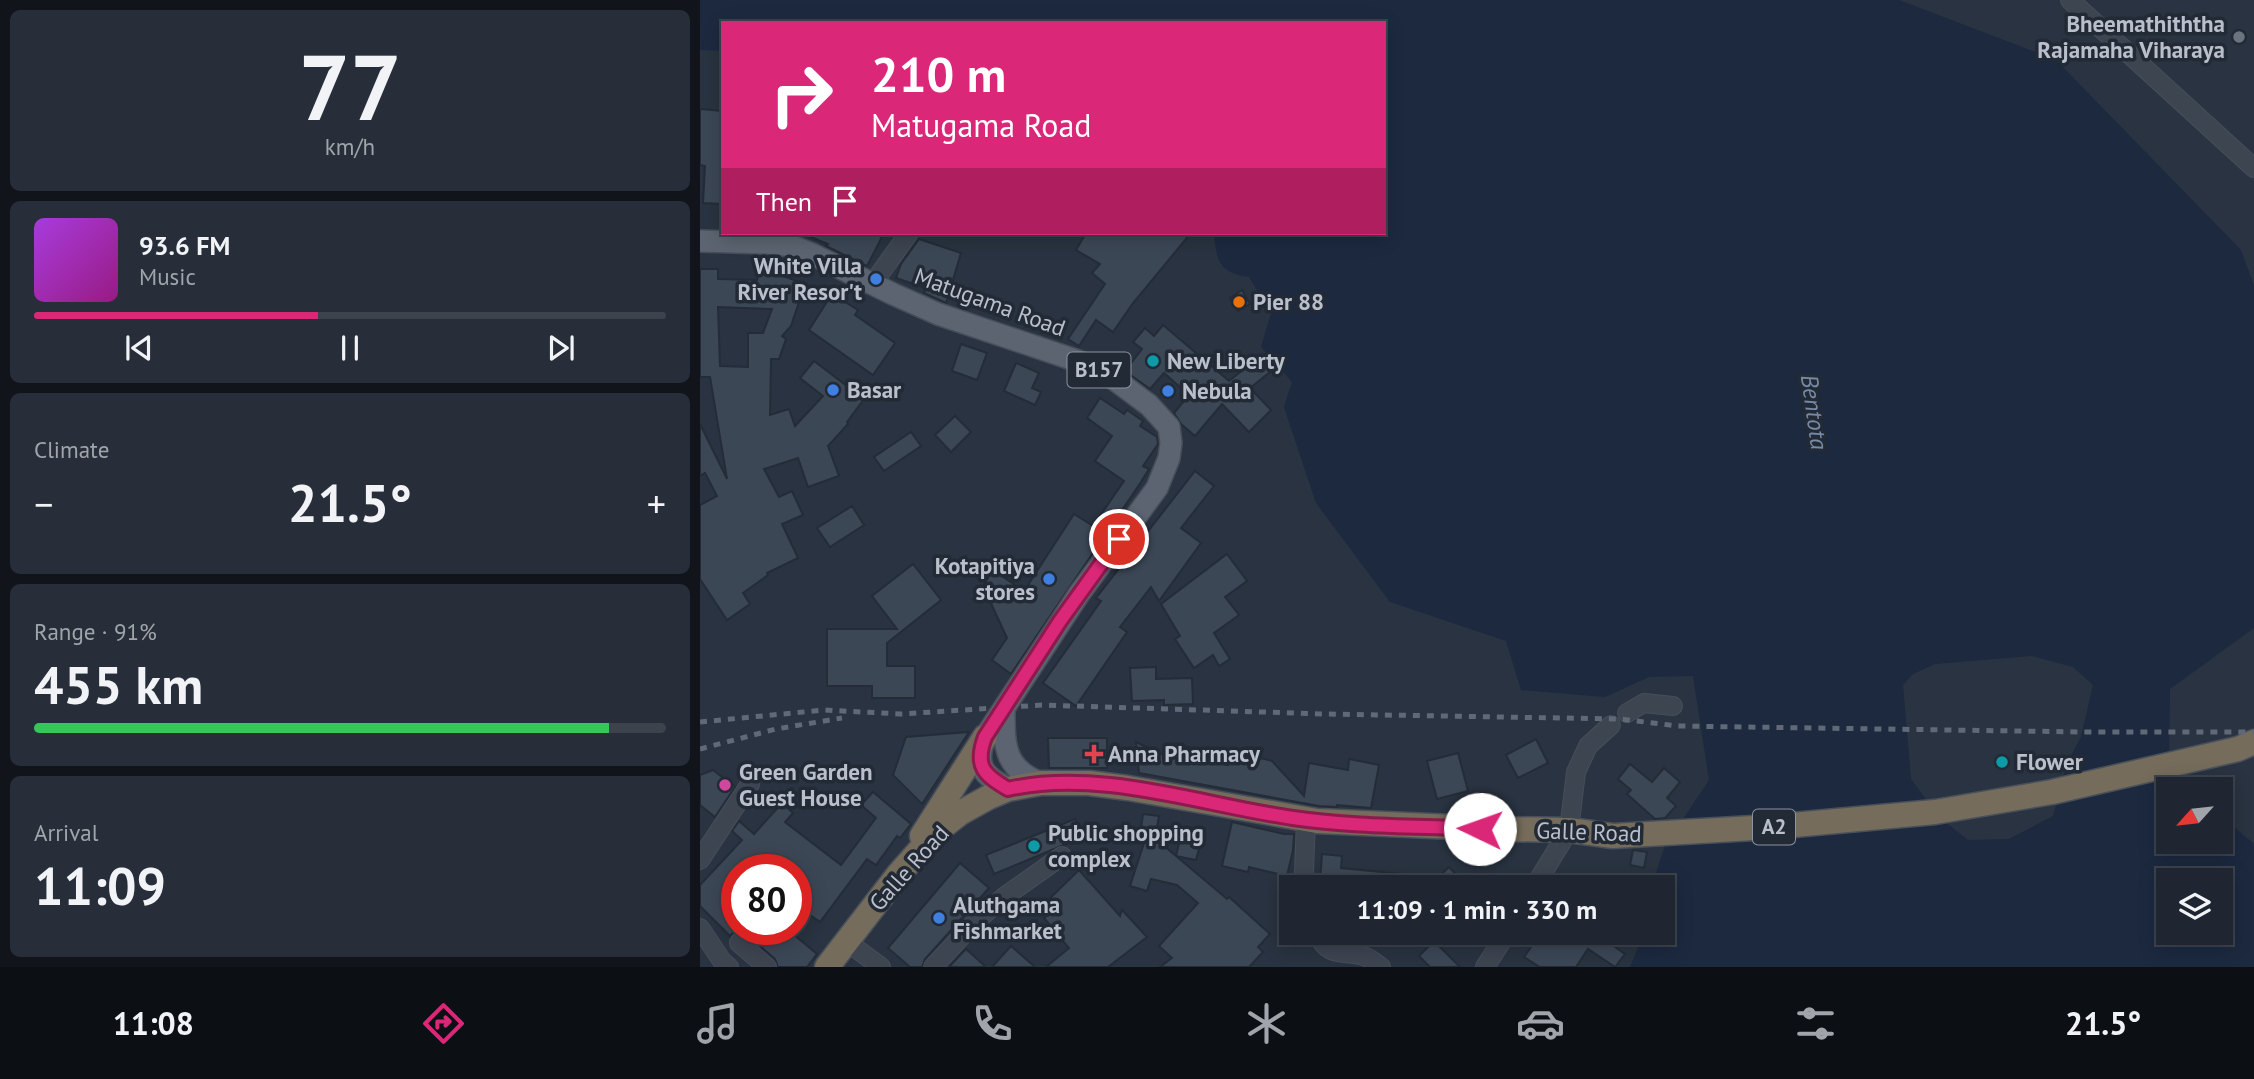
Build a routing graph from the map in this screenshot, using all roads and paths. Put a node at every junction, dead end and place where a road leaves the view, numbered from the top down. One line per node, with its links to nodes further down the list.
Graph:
1 (2070, 0): 2 (street)
2 (2254, 168)
3 (908, 235): 5 (street)
4 (700, 241): 5 (main road, Matugama Road / B157)
5 (873, 283): 7 (main road, Matugama Road / B157)
6 (1673, 706): 8 (street)
7 (1004, 710): 10 (main road, Matugama Road / B157); 12 (main road)
8 (1627, 713)
9 (1611, 725): 16 (street)
10 (985, 737): 14 (main road); 21 (highway)
11 (2249, 745): 16 (highway, Galle Road / A2)
12 (1041, 783): 14 (highway, Galle Road / A2); 15 (highway, Galle Road / A2)
13 (750, 784): 18 (street)
14 (1008, 789): 21 (highway, Galle Road / A2)
15 (1306, 820): 16 (highway, Galle Road / A2); 19 (street)
16 (1569, 830): 20 (street)
17 (1062, 856): 31 (street)
18 (700, 860)
19 (1305, 875)
20 (1541, 875)
21 (898, 876): 23 (highway, Galle Road / A2)
22 (700, 928): 27 (street)
23 (846, 941): 29 (highway, Galle Road / A2); 30 (street)
24 (741, 945): 28 (street)
25 (1326, 945): 32 (street)
26 (1499, 945): 33 (street)
27 (729, 967)
28 (766, 967)
29 (827, 967)
30 (881, 967)
31 (933, 967)
32 (1381, 967)
33 (1485, 967)

